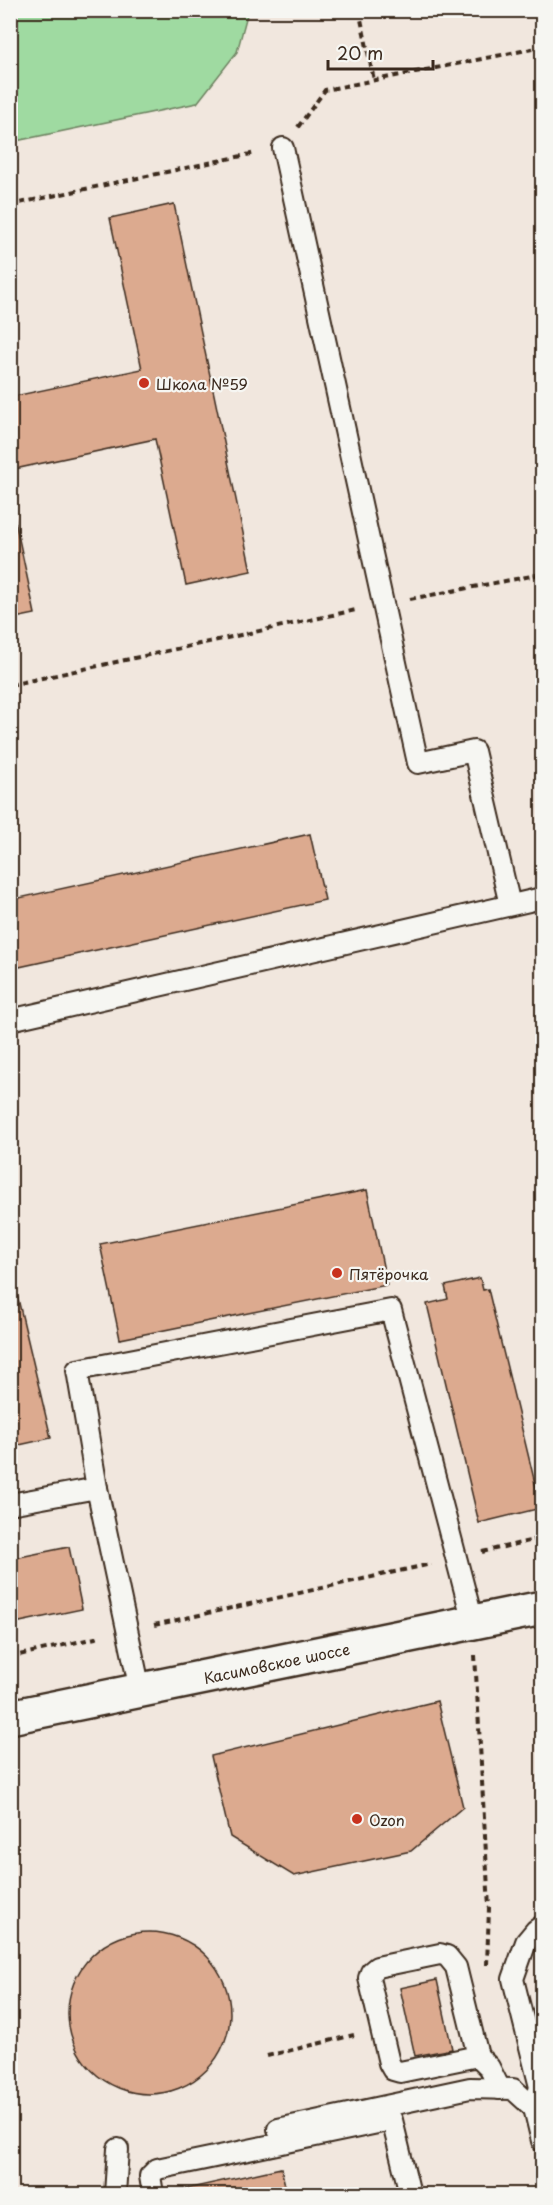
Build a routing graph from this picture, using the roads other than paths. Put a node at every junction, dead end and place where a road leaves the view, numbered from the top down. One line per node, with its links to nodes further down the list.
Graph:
1 (283, 148): 3 (lane)
2 (543, 898): 3 (lane)
3 (510, 905): 4 (lane)
4 (10, 1020)
5 (97, 1488): 6 (lane); 8 (lane); 9 (lane)
6 (10, 1504)
7 (543, 1608): 8 (street, Касимовское шоссе)
8 (473, 1622): 9 (street, Касимовское шоссе)
9 (140, 1690): 10 (street, Касимовское шоссе)
10 (10, 1717)
11 (543, 1926): 14 (lane)
12 (478, 2056): 12 (lane); 13 (lane)
13 (500, 2089): 14 (lane); 15 (lane)
14 (534, 2108): 16 (lane)
15 (278, 2128)
16 (542, 2138)
17 (118, 2149): 18 (lane)
18 (115, 2194)
19 (153, 2194): 20 (lane)
20 (410, 2194)

